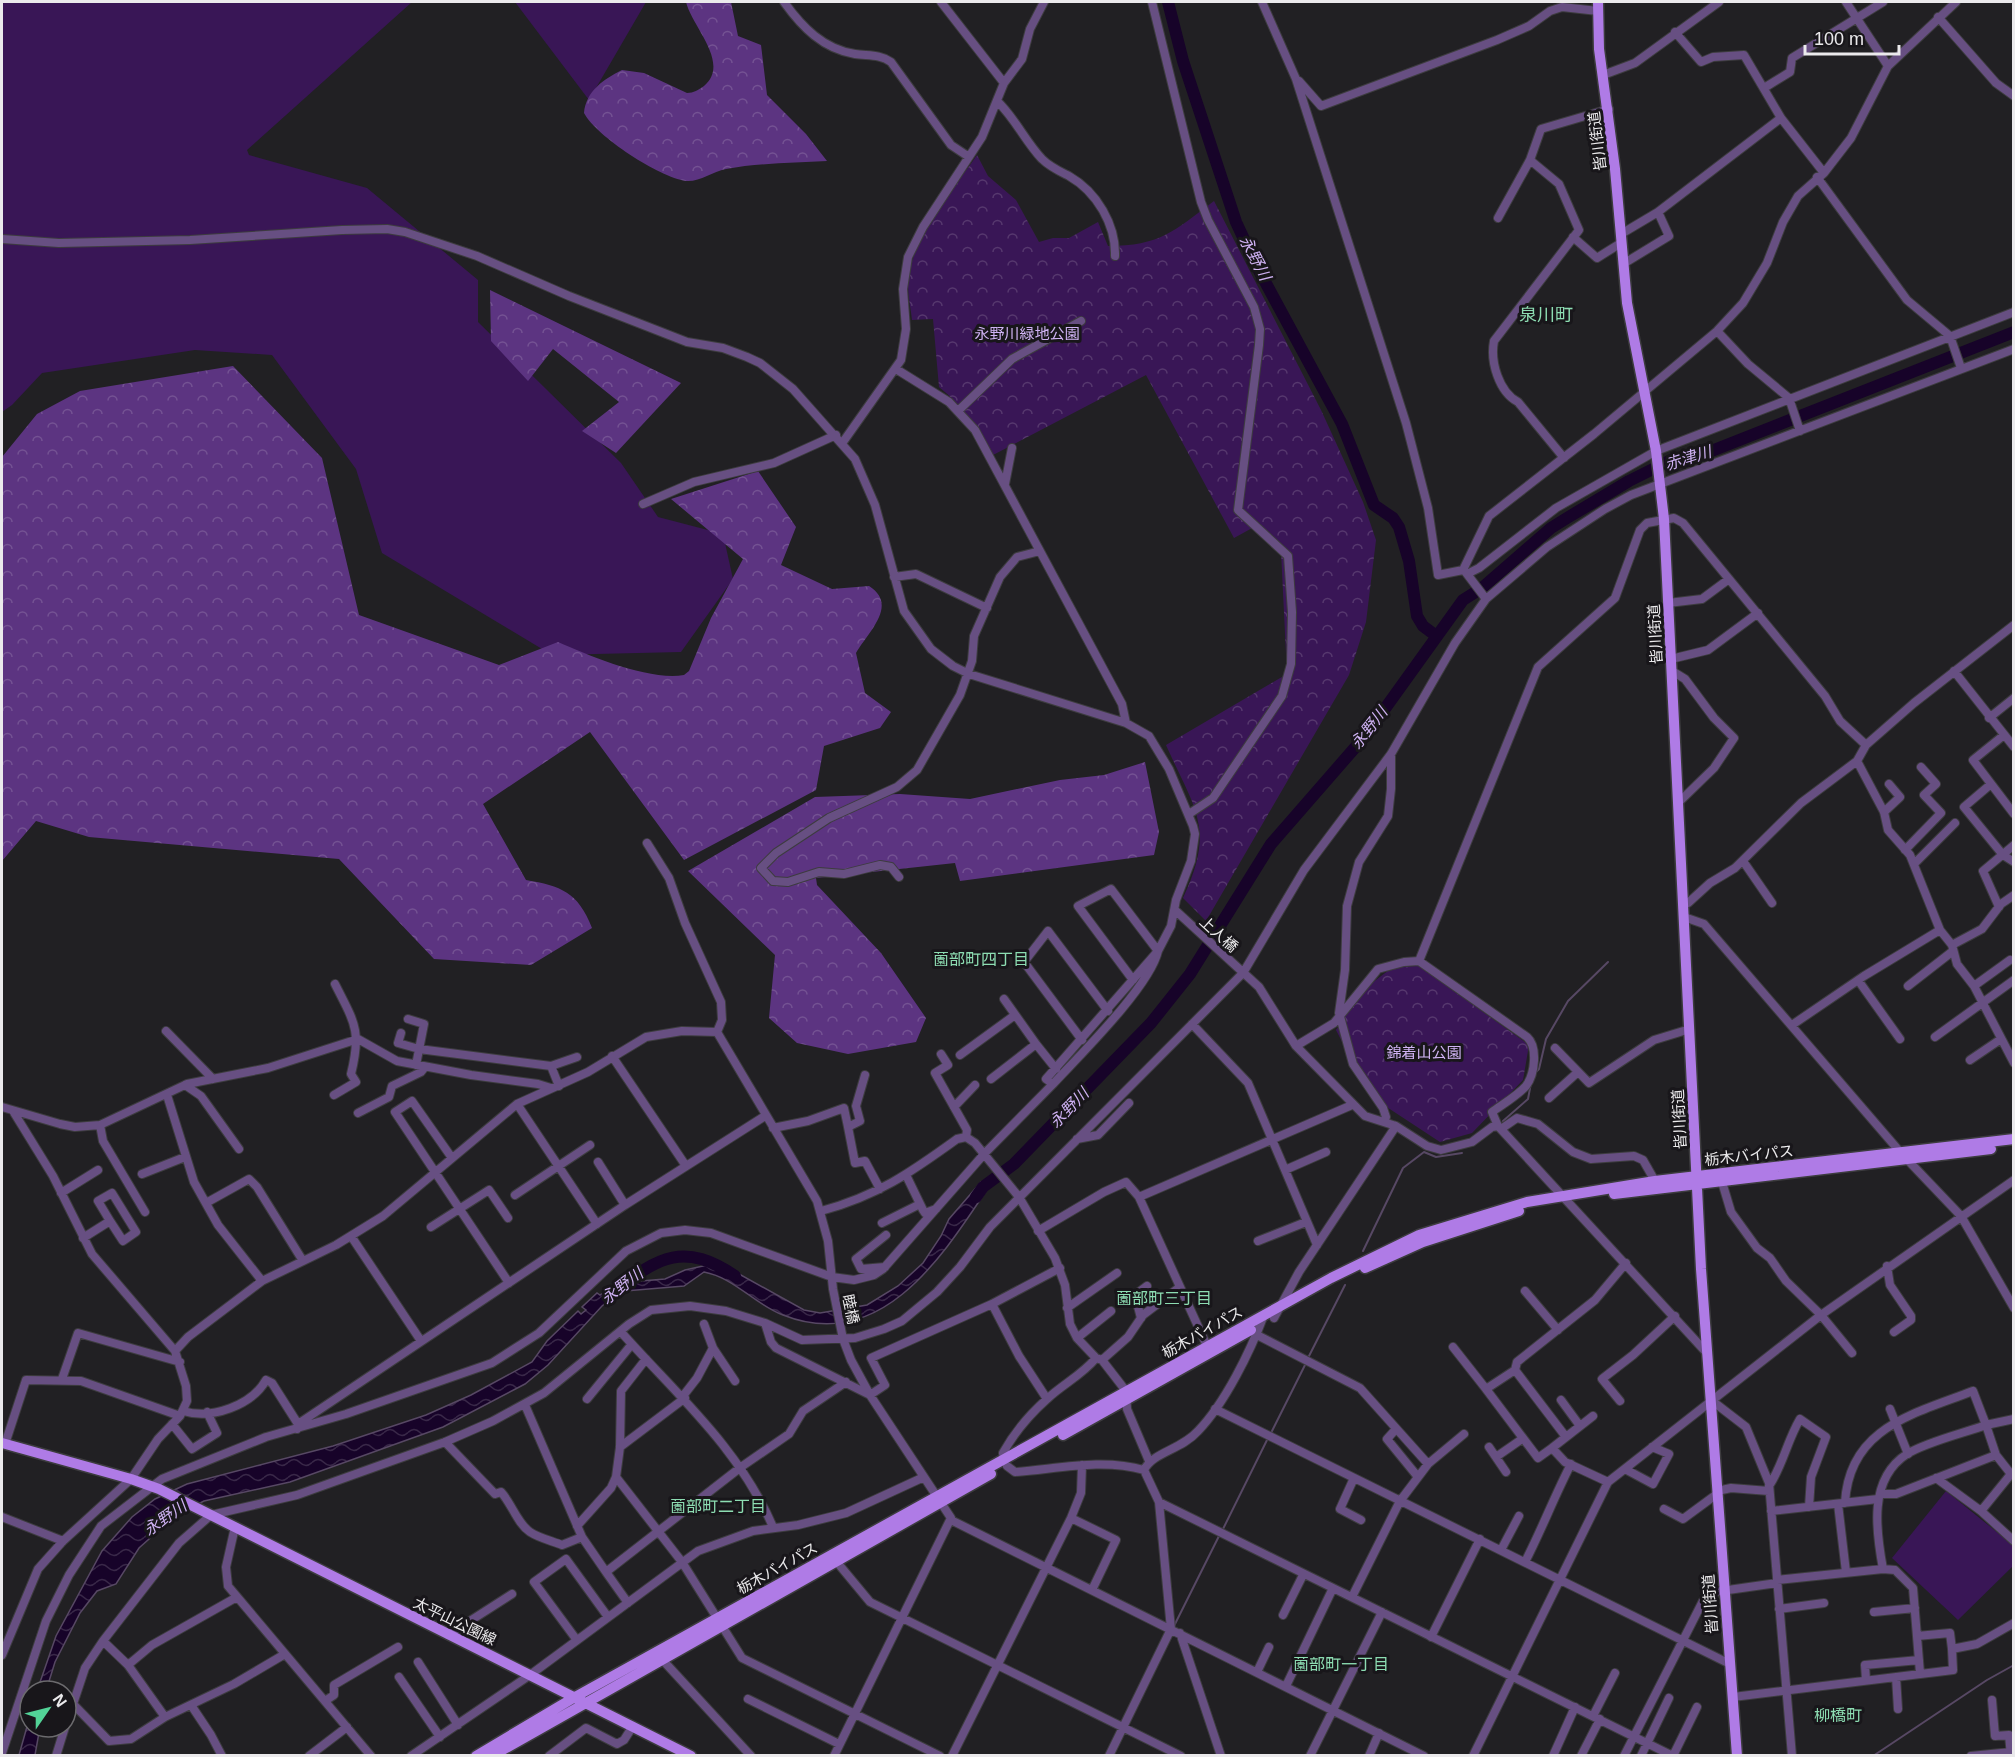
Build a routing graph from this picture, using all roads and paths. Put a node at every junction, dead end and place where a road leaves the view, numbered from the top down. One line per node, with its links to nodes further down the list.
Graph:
1 (784, 2): 23 (street)
2 (941, 2): 17 (street)
3 (1044, 2): 17 (street)
4 (1152, 2): 79 (street)
5 (1262, 2): 16 (street)
6 (1719, 2): 13 (street)
7 (1846, 2): 12 (street)
8 (1883, 2): 12 (street)
9 (1956, 2): 11 (street)
10 (1598, 6): 15 (main road, 皆川街道); 16 (street)
11 (1938, 17): 14 (street); 19 (street)
12 (1856, 18): 14 (street); 18 (street)
13 (1675, 32): 15 (street); 18 (street)
14 (1888, 66): 25 (street)
15 (1603, 75): 21 (main road, 皆川街道)
16 (1296, 79): 54 (street)
17 (1004, 83): 20 (street)
18 (1764, 88): 22 (street)
19 (2013, 95)
20 (997, 101): 23 (street); 31 (street)
21 (1609, 109): 24 (street); 30 (main road, 皆川街道)
22 (1781, 118): 25 (street); 26 (street)
23 (969, 158): 39 (street)
24 (1530, 160): 27 (street); 28 (street)
25 (1821, 175): 35 (street); 36 (street)
26 (1658, 212): 30 (street); 32 (street)
27 (1497, 218)
28 (1573, 237): 30 (street); 48 (street)
29 (2, 239): 44 (street)
30 (1621, 239): 32 (main road, 皆川街道)
31 (1115, 256)
32 (1623, 264): 40 (main road, 皆川街道)
33 (2013, 312): 36 (street)
34 (1081, 321): 42 (street)
35 (1717, 331): 40 (street); 41 (street)
36 (1951, 339): 38 (street); 41 (street)
37 (2013, 349): 38 (street)
38 (1961, 368): 43 (street)
39 (896, 369): 42 (street); 45 (street)
40 (1645, 391): 47 (main road, 皆川街道); 48 (street)
41 (1790, 399): 43 (street); 47 (street)
42 (958, 410): 50 (street)
43 (1800, 428): 49 (street)
44 (836, 435): 45 (street); 51 (street)
45 (843, 442): 55 (street)
46 (1012, 448): 50 (street)
47 (1656, 453): 49 (main road, 皆川街道); 54 (street)
48 (1564, 458): 54 (street)
49 (1660, 482): 52 (main road, 皆川街道); 57 (street)
50 (1005, 484): 53 (street)
51 (643, 504)
52 (1664, 519): 56 (street); 58 (main road, 皆川街道); 100 (street)
53 (1041, 550): 59 (street); 68 (street)
54 (1467, 575): 57 (street)
55 (894, 577): 59 (street); 65 (street)
56 (1729, 579): 58 (street); 60 (street)
57 (1485, 598): 72 (street)
58 (1668, 603): 62 (main road, 皆川街道)
59 (987, 608): 65 (street)
60 (1758, 614): 62 (street); 70 (street)
61 (2013, 625): 64 (street)
62 (1671, 659): 63 (main road, 皆川街道)
63 (1672, 671): 77 (main road, 皆川街道); 77 (street)
64 (1954, 671): 67 (street); 70 (street)
65 (969, 674): 68 (street); 89 (street)
66 (2013, 698): 67 (street)
67 (1989, 718): 69 (street)
68 (1126, 723): 79 (street)
69 (2004, 735): 71 (street); 76 (street)
70 (1866, 746): 73 (street)
71 (2013, 747)
72 (1391, 754): 101 (street); 112 (street)
73 (1857, 761): 78 (street); 86 (street)
74 (1921, 767): 84 (street)
75 (1889, 784): 78 (street)
76 (1991, 784): 80 (street); 85 (street)
77 (1678, 802): 91 (main road, 皆川街道)
78 (1884, 812): 84 (street)
79 (1189, 814): 94 (street)
80 (2013, 814)
81 (1955, 823): 88 (street)
82 (647, 843): 118 (street)
83 (2013, 845): 85 (street)
84 (1905, 850): 88 (street)
85 (2003, 855): 87 (street); 93 (street)
86 (1743, 861): 91 (street); 92 (street)
87 (2013, 862)
88 (1914, 864): 96 (street)
89 (899, 877)
90 (2013, 895): 93 (street)
91 (1684, 903): 95 (main road, 皆川街道)
92 (1772, 903)
93 (1999, 907): 97 (street)
94 (1176, 911): 98 (street); 101 (street, 上人橋)
95 (1684, 917): 115 (street); 116 (main road, 皆川街道)
96 (1940, 930): 97 (street); 102 (street)
97 (1952, 948): 106 (street); 107 (street)
98 (1158, 951): 104 (street); 104 (street); 142 (street)
99 (2010, 960): 107 (street)
100 (1419, 961): 112 (street); 162 (street)
101 (1240, 971): 114 (street); 126 (street, 上人橋)
102 (1858, 980): 115 (street); 122 (street)
103 (2013, 980): 109 (street)
104 (1133, 981): 110 (street)
105 (335, 984): 121 (street)
106 (1908, 986)
107 (1974, 986): 109 (street)
108 (1004, 999): 111 (street)
109 (1982, 1003): 120 (street); 123 (street)
110 (1108, 1011): 124 (street); 124 (street)
111 (1015, 1015): 125 (street); 130 (street)
112 (1340, 1017): 126 (street); 157 (street)
113 (408, 1019): 128 (street)
114 (1192, 1024): 164 (street); 165 (street)
115 (1792, 1025): 172 (street)
116 (1690, 1029): 138 (street); 185 (main road, 皆川街道)
117 (166, 1031): 140 (street)
118 (717, 1032): 131 (street); 156 (street, 睦橋)
119 (402, 1033): 128 (street)
120 (1935, 1037)
121 (358, 1039): 135 (street); 140 (street); 147 (street)
122 (1900, 1039)
123 (2001, 1039): 133 (street); 134 (street)
124 (1082, 1040): 137 (street)
125 (1036, 1044): 137 (street); 141 (street)
126 (1296, 1046): 151 (street, 上人橋)
127 (1555, 1048): 138 (street)
128 (419, 1049): 135 (street); 136 (street)
129 (941, 1054): 153 (street)
130 (960, 1055)
131 (612, 1056): 145 (street); 177 (street)
132 (577, 1057): 136 (street)
133 (1970, 1060)
134 (2013, 1063)
135 (421, 1066): 145 (street); 155 (street)
136 (551, 1066): 145 (street)
137 (1056, 1069): 142 (street)
138 (1578, 1072): 148 (street)
139 (866, 1075): 160 (street)
140 (213, 1079): 143 (street)
141 (991, 1079)
142 (1053, 1084): 171 (street)
143 (185, 1085): 146 (street); 169 (street)
144 (975, 1085): 153 (street)
145 (555, 1087): 150 (street)
146 (167, 1095): 158 (street); 173 (street)
147 (334, 1095)
148 (1549, 1098)
149 (1130, 1103): 164 (street)
150 (517, 1104): 174 (street); 176 (street)
151 (1353, 1106): 157 (street, 上人橋); 165 (street)
152 (2, 1107): 154 (street)
153 (954, 1107): 163 (street)
154 (13, 1111): 158 (street); 188 (street)
155 (358, 1113)
156 (765, 1116): 161 (street, 睦橋); 177 (street)
157 (1384, 1122): 159 (street, 上人橋)
158 (100, 1125): 199 (street)
159 (1396, 1126): 162 (street, 上人橋); 212 (street)
160 (848, 1127): 161 (street); 187 (street)
161 (773, 1128): 198 (street, 睦橋)
162 (1500, 1128): 184 (street, 上人橋); 192 (street)
163 (966, 1137): 171 (street); 182 (street)
164 (1076, 1139): 190 (street)
165 (1271, 1139): 179 (street); 191 (street)
166 (2013, 1139): 172 (main road, 栃木バイパス)
167 (590, 1145): 176 (street)
168 (2013, 1146): 172 (main road, 栃木バイパス)
169 (239, 1149)
170 (1326, 1152): 179 (street)
171 (988, 1156): 190 (street); 197 (street)
172 (1904, 1156): 185 (main road, 栃木バイパス); 186 (main road, 栃木バイパス); 200 (street)
173 (185, 1157): 181 (street); 193 (street)
174 (452, 1158): 180 (street); 180 (street)
175 (598, 1162): 195 (street)
176 (558, 1166): 189 (street); 205 (street)
177 (686, 1166): 195 (street)
178 (98, 1170): 188 (street)
179 (1285, 1170): 203 (street)
180 (436, 1171): 196 (street); 209 (street)
181 (142, 1174)
182 (906, 1175): 187 (street); 194 (street)
183 (2013, 1180): 200 (street)
184 (1655, 1181): 185 (main road, 栃木バイパス); 192 (main road, 栃木バイパス)
185 (1698, 1181): 186 (main road, 栃木バイパス); 192 (main road, 栃木バイパス); 247 (main road, 皆川街道)
186 (1722, 1182): 230 (street)
187 (880, 1189): 198 (street)
188 (61, 1193): 210 (street)
189 (515, 1194)
190 (1017, 1195): 207 (street); 239 (street)
191 (1139, 1197): 207 (street); 223 (street)
192 (1566, 1198): 214 (street); 226 (main road, 栃木バイパス); 234 (main road, 栃木バイパス)
193 (206, 1203): 213 (street); 220 (street)
194 (920, 1204): 197 (street); 204 (street)
195 (626, 1205): 205 (street)
196 (460, 1208): 201 (street); 206 (street); 221 (street)
197 (936, 1209): 216 (street)
198 (820, 1211): 219 (street, 睦橋)
199 (145, 1212)
200 (1961, 1216): 215 (street); 228 (street)
201 (508, 1218)
202 (110, 1221): 202 (street); 210 (street)
203 (1306, 1222): 211 (street); 212 (street)
204 (882, 1223)
205 (597, 1224): 221 (street)
206 (431, 1227)
207 (1038, 1231): 217 (street)
208 (886, 1235): 216 (street)
209 (351, 1236): 213 (street); 241 (street)
210 (83, 1238): 246 (street)
211 (1258, 1241)
212 (1317, 1245): 226 (street)
213 (303, 1262): 220 (street)
214 (1626, 1263): 231 (street); 236 (street)
215 (1887, 1266): 230 (street); 238 (street)
216 (885, 1267): 219 (street)
217 (1060, 1268): 225 (street); 227 (street)
218 (1117, 1273): 227 (street)
219 (832, 1278): 239 (street, 睦橋); 275 (street)
220 (262, 1281): 246 (street)
221 (509, 1283): 241 (street)
222 (1147, 1286): 232 (street)
223 (1180, 1287): 232 (street); 243 (street)
224 (1525, 1292): 236 (street)
225 (992, 1304): 257 (street); 261 (street)
226 (1280, 1306): 234 (main road, 栃木バイパス)
227 (1066, 1308): 240 (street)
228 (2013, 1308)
229 (1111, 1311): 240 (street)
230 (1821, 1315): 248 (street); 263 (street)
231 (1675, 1316): 247 (street); 264 (street)
232 (1141, 1318): 250 (street)
233 (765, 1323): 237 (street); 239 (street); 255 (street)
234 (1264, 1323): 243 (main road, 栃木バイパス); 258 (main road, 栃木バイパス); 266 (street); 277 (street)
235 (704, 1324): 245 (street)
236 (1558, 1330): 252 (street)
237 (621, 1332): 242 (street); 265 (street)
238 (1894, 1332)
239 (843, 1337): 257 (street, 睦橋)
240 (1077, 1338): 250 (street)
241 (421, 1341): 275 (street)
242 (632, 1344): 249 (street); 260 (street)
243 (1207, 1346): 258 (main road, 栃木バイパス)
244 (1453, 1347): 256 (street)
245 (713, 1348): 254 (street); 259 (street)
246 (176, 1351): 251 (street)
247 (1706, 1352): 263 (main road, 皆川街道)
248 (1852, 1353)
249 (646, 1359): 259 (street); 283 (street)
250 (1099, 1359): 258 (street); 261 (street)
251 (180, 1362): 253 (street); 269 (street)
252 (1515, 1370): 256 (street); 279 (street)
253 (63, 1379): 269 (street); 282 (street)
254 (735, 1381)
255 (846, 1382): 257 (street); 295 (street)
256 (1486, 1389): 280 (street)
257 (870, 1395): 299 (street, 睦橋)
258 (1126, 1395): 290 (street); 291 (main road, 栃木バイパス)
259 (684, 1397): 283 (street); 295 (street)
260 (587, 1399)
261 (1047, 1399): 291 (street)
262 (1561, 1400): 276 (street)
263 (1711, 1400): 285 (street); 307 (street); 308 (main road, 皆川街道)
264 (1620, 1401)
265 (525, 1405): 281 (street); 324 (street)
266 (1215, 1408): 290 (street); 301 (street)
267 (1890, 1409): 272 (street)
268 (207, 1412): 269 (street); 273 (street); 275 (street)
269 (182, 1414): 273 (street)
270 (1593, 1416): 276 (street)
271 (2013, 1419): 274 (street)
272 (1894, 1422): 274 (street); 287 (street); 313 (street)
273 (172, 1424): 304 (street)
274 (1986, 1425): 287 (street); 288 (street)
275 (298, 1426): 306 (street)
276 (1580, 1426): 279 (street)
277 (1396, 1429): 292 (street); 302 (street)
278 (1464, 1434): 292 (street)
279 (1566, 1437): 286 (street)
280 (1521, 1439): 286 (street); 289 (street)
281 (445, 1442): 318 (street); 328 (street)
282 (3, 1443): 304 (main road)
283 (620, 1447): 300 (street)
284 (1489, 1447): 289 (street)
285 (1652, 1447): 296 (street); 296 (street)
286 (1552, 1448): 293 (street)
287 (1908, 1454): 309 (street)
288 (1996, 1455): 303 (street); 317 (street)
289 (1496, 1457): 298 (street)
290 (1149, 1461): 297 (street)
291 (1006, 1463): 294 (street); 310 (main road, 栃木バイパス)
292 (1428, 1464): 302 (street)
293 (1571, 1464): 305 (street); 335 (street)
294 (1082, 1465): 297 (street); 321 (street)
295 (741, 1467): 326 (street); 327 (street)
296 (1625, 1469): 305 (street)
297 (1144, 1470): 312 (street)
298 (1506, 1473)
299 (924, 1477): 310 (street, 睦橋); 326 (street)
300 (616, 1478): 324 (street); 327 (street)
301 (1354, 1478): 311 (street); 323 (street)
302 (1418, 1478): 311 (street)
303 (1936, 1478): 309 (street); 317 (street)
304 (131, 1479): 306 (main road); 331 (street)
305 (1608, 1482): 341 (street)
306 (156, 1488): 318 (main road, 太平山公園線); 415 (street)
307 (1769, 1488): 308 (street); 314 (street); 316 (street)
308 (1717, 1493): 315 (street); 344 (main road, 皆川街道)
309 (1879, 1497): 313 (street); 337 (street)
310 (939, 1499): 322 (street, 睦橋); 333 (main road, 栃木バイパス); 358 (main road, 栃木バイパス)
311 (1400, 1501): 329 (street); 348 (street)
312 (1159, 1502): 340 (street); 360 (street)
313 (1842, 1503): 314 (street); 339 (street)
314 (1809, 1507): 316 (street)
315 (1664, 1509)
316 (1771, 1511): 342 (street)
317 (1981, 1511): 330 (street)
318 (209, 1514): 325 (main road, 太平山公園線); 367 (street)
319 (1519, 1516): 332 (street)
320 (2, 1517): 331 (street)
321 (1071, 1518): 336 (street); 345 (street)
322 (951, 1520): 336 (street); 357 (street)
323 (1361, 1520)
324 (577, 1526): 328 (street)
325 (235, 1527): 347 (street); 362 (main road, 太平山公園線)
326 (772, 1527): 334 (street)
327 (659, 1532): 334 (street); 338 (street)
328 (582, 1537): 338 (street)
329 (1479, 1539): 332 (street); 364 (street)
330 (2013, 1540)
331 (63, 1541): 372 (street)
332 (1502, 1550): 335 (street)
333 (837, 1561): 357 (street); 358 (main road, 栃木バイパス)
334 (682, 1562): 349 (street); 358 (street)
335 (1525, 1562): 341 (street)
336 (1047, 1568): 345 (street); 376 (street)
337 (1883, 1569): 339 (street); 351 (street)
338 (606, 1572): 349 (street)
339 (1846, 1572): 342 (street)
340 (1303, 1575): 343 (street); 355 (street)
341 (1560, 1579): 366 (street); 384 (street)
342 (1777, 1581): 344 (street); 352 (street)
343 (1333, 1588): 348 (street); 387 (street)
344 (1724, 1588): 366 (street); 377 (main road, 皆川街道)
345 (1092, 1590): 360 (street)
346 (512, 1594): 362 (street)
347 (237, 1597): 371 (street); 378 (street)
348 (1352, 1597): 353 (street)
349 (628, 1603): 356 (street)
350 (1824, 1603): 352 (street)
351 (1915, 1608): 354 (street); 363 (street)
352 (1779, 1609): 389 (street)
353 (1382, 1612): 364 (street); 401 (street)
354 (1874, 1612)
355 (1282, 1615)
356 (608, 1617): 365 (street); 365 (street)
357 (903, 1617): 376 (street); 402 (street)
358 (719, 1622): 373 (main road, 栃木バイパス); 402 (street)
359 (2013, 1623): 370 (street)
360 (1171, 1629): 361 (street); 407 (street)
361 (1180, 1633): 379 (street); 432 (street)
362 (448, 1635): 382 (main road, 太平山公園線)
363 (1917, 1636): 370 (street); 374 (street)
364 (1431, 1637): 384 (street)
365 (576, 1639): 382 (street)
366 (1681, 1640): 377 (street); 410 (street)
367 (103, 1641): 378 (street); 388 (street)
368 (398, 1647): 395 (street)
369 (1269, 1647): 379 (street)
370 (1952, 1649): 381 (street)
371 (285, 1654): 395 (street); 396 (street)
372 (2, 1655)
373 (658, 1656): 393 (main road, 栃木バイパス); 426 (street)
374 (1919, 1660): 381 (street); 386 (street)
375 (418, 1662): 405 (street)
376 (999, 1664): 407 (street); 429 (street)
377 (1730, 1664): 390 (main road, 皆川街道)
378 (128, 1665): 403 (street)
379 (1257, 1672): 387 (street)
380 (1615, 1673): 404 (street)
381 (1920, 1673): 385 (street)
382 (530, 1675): 393 (main road, 太平山公園線); 405 (street)
383 (399, 1677): 411 (street)
384 (1511, 1677): 397 (street); 436 (street)
385 (1896, 1677): 386 (street); 400 (street)
386 (1866, 1680): 389 (street)
387 (1286, 1686): 401 (street)
388 (78, 1689)
389 (1786, 1690): 390 (street); 443 (street)
390 (1733, 1697): 442 (main road, 皆川街道)
391 (1669, 1698): 413 (street)
392 (748, 1699): 414 (street)
393 (580, 1700): 406 (main road, 太平山公園線); 422 (main road, 栃木バイパス); 423 (main road, 栃木バイパス)
394 (1992, 1700): 416 (street)
395 (325, 1701): 408 (street)
396 (191, 1705): 403 (street); 418 (street)
397 (1575, 1707): 404 (street); 437 (street)
398 (1697, 1707): 441 (street)
399 (78, 1709): 403 (street)
400 (1898, 1709)
401 (1333, 1710): 409 (street); 433 (street)
402 (855, 1713): 414 (street); 428 (street)
403 (165, 1717)
404 (1596, 1717): 410 (street); 438 (street)
405 (458, 1725): 411 (street)
406 (633, 1726): 424 (street); 425 (main road, 太平山公園線)
407 (1124, 1726): 430 (street); 431 (street)
408 (347, 1727): 419 (street); 420 (street)
409 (1379, 1733): 434 (street); 435 (street)
410 (1634, 1736): 413 (street); 439 (street)
411 (440, 1737): 421 (street)
412 (62, 1739): 417 (street)
413 (1647, 1743): 440 (street); 441 (street)
414 (839, 1744): 427 (street)
415 (2, 1753)
416 (2011, 1754): 444 (street)
417 (56, 1755)
418 (222, 1755)
419 (309, 1755)
420 (371, 1755)
421 (411, 1755)
422 (476, 1755)
423 (492, 1755)
424 (549, 1755)
425 (691, 1755)
426 (751, 1755)
427 (834, 1755)
428 (940, 1755)
429 (952, 1755)
430 (1109, 1755)
431 (1177, 1755)
432 (1221, 1755)
433 (1310, 1755)
434 (1369, 1755)
435 (1424, 1755)
436 (1473, 1755)
437 (1553, 1755)
438 (1581, 1755)
439 (1624, 1755)
440 (1641, 1755)
441 (1673, 1755)
442 (1737, 1755)
443 (1792, 1755)
444 (1971, 1755)

